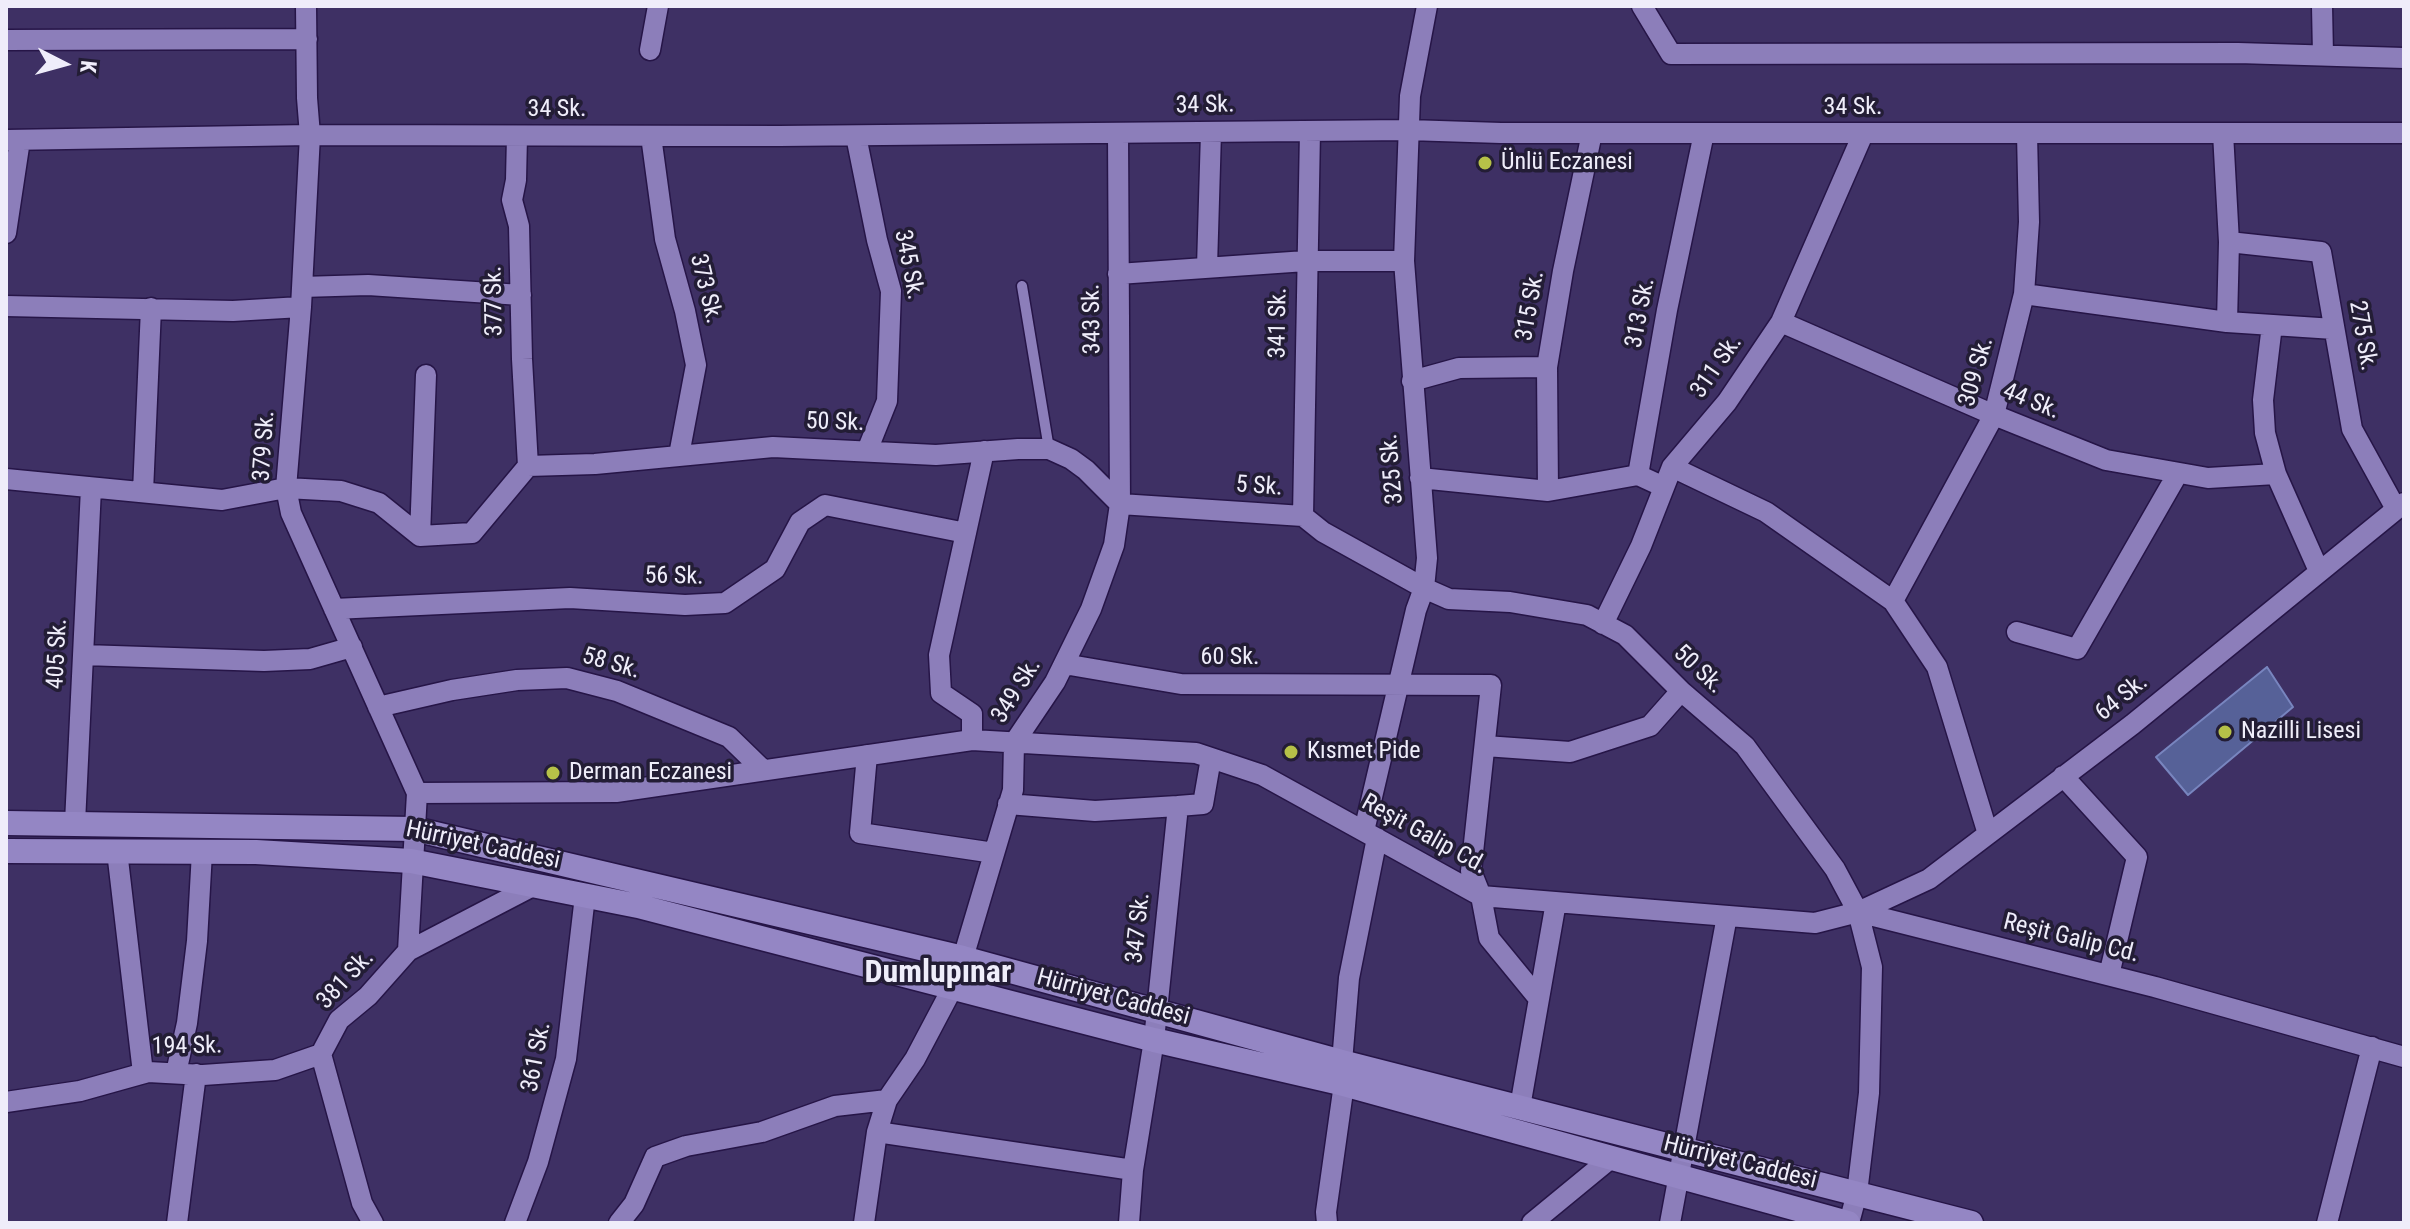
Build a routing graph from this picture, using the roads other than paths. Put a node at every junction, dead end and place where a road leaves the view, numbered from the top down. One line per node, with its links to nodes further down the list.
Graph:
1 (306, 6): 6 (street, 379 Sk.)
2 (658, 6): 8 (street)
3 (1427, 6): 11 (street, 325 Sk.)
4 (1642, 6): 9 (street)
5 (2322, 6): 9 (street)
6 (307, 39): 7 (street); 21 (street, 379 Sk.)
7 (6, 40)
8 (650, 50)
9 (2323, 55): 10 (street)
10 (2404, 58)
11 (1408, 130): 12 (street, 34 Sk.); 14 (street, 34 Sk.); 29 (street, 325 Sk.)
12 (1310, 131): 13 (street, 34 Sk.); 28 (street, 341 Sk.)
13 (1211, 132): 18 (street, 34 Sk.); 30 (street)
14 (1592, 133): 15 (street, 34 Sk.); 42 (street, 315 Sk.)
15 (1704, 133): 19 (street, 34 Sk.); 54 (street, 313 Sk.)
16 (2223, 133): 17 (street, 34 Sk.); 20 (street, 34 Sk.); 27 (street)
17 (2404, 133)
18 (1118, 134): 24 (street, 34 Sk.); 31 (street, 343 Sk.)
19 (1863, 134): 20 (street, 34 Sk.); 38 (street, 311 Sk.)
20 (2027, 134): 33 (street, 309 Sk.)
21 (310, 135): 22 (street, 34 Sk.); 25 (street, 34 Sk.); 35 (street, 379 Sk.)
22 (517, 136): 23 (street, 34 Sk.); 34 (street, 377 Sk.)
23 (651, 136): 24 (street, 34 Sk.); 49 (street, 373 Sk.)
24 (856, 136): 47 (street, 345 Sk.)
25 (13, 140): 26 (street)
26 (6, 233)
27 (2229, 242): 39 (street); 41 (street, 275 Sk.)
28 (1306, 261): 29 (street); 30 (street); 64 (street, 341 Sk.)
29 (1404, 261): 44 (street, 325 Sk.)
30 (1207, 267): 31 (street)
31 (1118, 274): 62 (street, 343 Sk.)
32 (1022, 286): 46 (lane)
33 (2024, 294): 39 (street); 45 (street, 309 Sk.)
34 (521, 295): 35 (street); 50 (street, 377 Sk.)
35 (302, 297): 37 (street); 59 (street, 379 Sk.)
36 (6, 306): 37 (street)
37 (151, 308): 61 (street)
38 (1781, 322): 45 (street, 44 Sk.); 51 (street, 311 Sk.)
39 (2227, 322): 40 (street)
40 (2272, 325): 41 (street); 53 (street)
41 (2334, 329): 63 (street, 275 Sk.)
42 (1547, 367): 44 (street); 60 (street, 315 Sk.)
43 (426, 375): 66 (street)
44 (1412, 381): 55 (street, 325 Sk.)
45 (1994, 415): 52 (street, 44 Sk.); 69 (street, 309 Sk.)
46 (1049, 449): 48 (street, 50 Sk.); 62 (street)
47 (867, 451): 48 (street, 50 Sk.); 49 (street, 50 Sk.)
48 (984, 451): 65 (street)
49 (679, 455): 50 (street, 50 Sk.)
50 (528, 466): 66 (street)
51 (1672, 467): 57 (street, 311 Sk.); 69 (street)
52 (2178, 473): 53 (street, 44 Sk.); 72 (street)
53 (2276, 474): 67 (street)
54 (1638, 475): 57 (street); 60 (street)
55 (1420, 478): 60 (street); 68 (street, 325 Sk.)
56 (6, 479): 58 (street)
57 (1664, 487): 71 (street, 311 Sk.)
58 (91, 488): 61 (street); 74 (street, 405 Sk.)
59 (286, 488): 61 (street); 66 (street); 70 (street, 379 Sk.)
60 (1548, 491)
61 (143, 492)
62 (1120, 504): 64 (street, 5 Sk.); 75 (street, 349 Sk.)
63 (2400, 506): 67 (street, 64 Sk.)
64 (1303, 516): 68 (street, 5 Sk.)
65 (966, 533): 70 (street, 56 Sk.); 79 (street)
66 (420, 536)
67 (2319, 571): 85 (street, 64 Sk.)
68 (1424, 588): 71 (street, 50 Sk.); 76 (street, 325 Sk.)
69 (1893, 601): 92 (street)
70 (334, 609): 73 (street, 379 Sk.)
71 (1603, 624): 77 (street, 50 Sk.)
72 (2017, 632)
73 (352, 647): 74 (street); 78 (street, 379 Sk.)
74 (84, 655): 90 (street, 405 Sk.)
75 (1064, 664): 76 (street, 60 Sk.); 80 (street, 349 Sk.)
76 (1398, 685): 81 (street, 60 Sk.); 93 (street, 325 Sk.)
77 (1681, 691): 81 (street); 103 (street, 50 Sk.)
78 (378, 707): 84 (street, 58 Sk.); 86 (street, 379 Sk.)
79 (972, 740): 80 (street, Reşit Galip Cd.); 82 (street, Reşit Galip Cd.)
80 (1014, 743): 83 (street, Reşit Galip Cd.); 87 (street, 349 Sk.)
81 (1485, 746): 101 (street)
82 (867, 755): 84 (street, Reşit Galip Cd.); 97 (street)
83 (1211, 758): 88 (street); 93 (street, Reşit Galip Cd.)
84 (763, 770): 86 (street, Reşit Galip Cd.)
85 (2063, 776): 92 (street, 64 Sk.); 107 (street)
86 (417, 793): 91 (street, 379 Sk.)
87 (1008, 804): 88 (street); 97 (street, 349 Sk.)
88 (1178, 806): 110 (street, 347 Sk.)
89 (6, 823): 90 (main road, Hürriyet Caddesi)
90 (75, 823): 91 (main road, Hürriyet Caddesi)
91 (414, 829): 98 (street, 379 Sk.); 106 (main road, Hürriyet Caddesi)
92 (1988, 834): 103 (street, 64 Sk.)
93 (1370, 835): 101 (street, Reşit Galip Cd.); 116 (street, 325 Sk.)
94 (6, 851): 95 (main road, Hürriyet Caddesi)
95 (117, 851): 96 (main road, Hürriyet Caddesi); 115 (street)
96 (202, 852): 98 (main road, Hürriyet Caddesi); 117 (street)
97 (994, 853): 106 (street, 349 Sk.)
98 (411, 861): 99 (main road, Hürriyet Caddesi); 105 (street, 381 Sk.)
99 (533, 886): 100 (main road, Hürriyet Caddesi); 105 (street)
100 (585, 896): 108 (main road, Hürriyet Caddesi); 127 (street, 361 Sk.)
101 (1481, 896): 102 (street, Reşit Galip Cd.); 109 (street)
102 (1556, 902): 104 (street, Reşit Galip Cd.); 109 (street)
103 (1858, 912): 104 (street, Reşit Galip Cd.); 107 (street, Reşit Galip Cd.); 126 (street, 50 Sk.)
104 (1727, 916): 122 (street)
105 (408, 951): 113 (street, 381 Sk.)
106 (963, 958): 108 (street, 349 Sk.); 110 (main road, Hürriyet Caddesi)
107 (2109, 975): 112 (street, Reşit Galip Cd.)
108 (953, 987): 111 (main road, Hürriyet Caddesi); 118 (street, 349 Sk.)
109 (1539, 999): 120 (street)
110 (1157, 1009): 111 (street, 347 Sk.); 116 (main road, Hürriyet Caddesi)
111 (1154, 1040): 116 (main road, Hürriyet Caddesi); 124 (street, 347 Sk.)
112 (2372, 1047): 114 (street, Reşit Galip Cd.); 138 (street)
113 (321, 1054): 117 (street, 194 Sk.); 129 (street)
114 (2404, 1057)
115 (143, 1073): 117 (street, 194 Sk.); 119 (street, 194 Sk.)
116 (1343, 1073): 120 (main road, Hürriyet Caddesi); 123 (main road, Hürriyet Caddesi); 133 (street, 325 Sk.)
117 (186, 1074): 128 (street)
118 (887, 1100): 121 (street, 349 Sk.); 130 (street)
119 (6, 1102)
120 (1520, 1107): 122 (main road, Hürriyet Caddesi)
121 (877, 1132): 124 (street); 131 (street, 349 Sk.)
122 (1686, 1149): 125 (street); 126 (main road, Hürriyet Caddesi)
123 (1611, 1158): 125 (main road, Hürriyet Caddesi); 134 (street)
124 (1133, 1170): 132 (street, 347 Sk.)
125 (1679, 1176): 135 (street); 136 (main road, Hürriyet Caddesi)
126 (1857, 1193): 136 (street, 50 Sk.); 137 (main road, Hürriyet Caddesi)
127 (522, 1222)
128 (177, 1223)
129 (373, 1223)
130 (619, 1223)
131 (864, 1223)
132 (1129, 1223)
133 (1327, 1223)
134 (1532, 1223)
135 (1670, 1223)
136 (1849, 1223)
137 (1971, 1223)
138 (2327, 1223)

